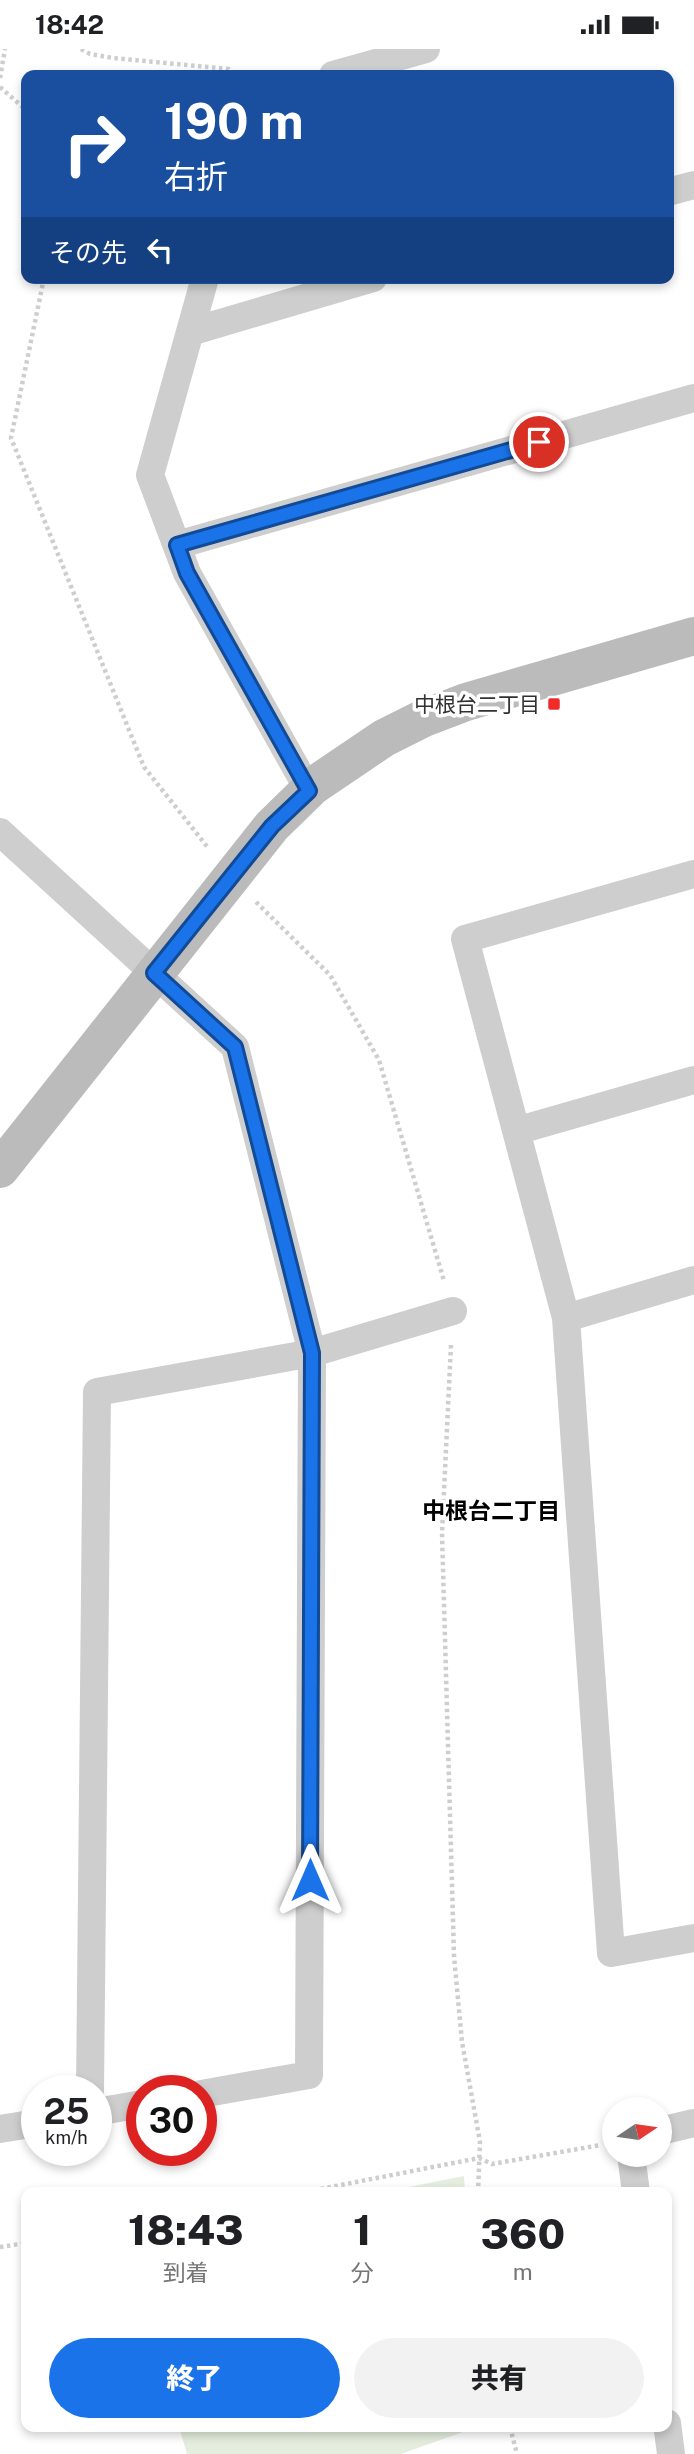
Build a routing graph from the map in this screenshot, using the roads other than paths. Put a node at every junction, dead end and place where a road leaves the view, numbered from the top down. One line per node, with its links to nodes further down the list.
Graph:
1 (426, 49): 2 (street)
2 (351, 70)
3 (694, 185): 4 (street)
4 (674, 190)
5 (203, 284): 7 (street)
6 (353, 284): 7 (street)
7 (190, 332): 9 (street)
8 (694, 398): 9 (street)
9 (177, 545): 11 (street)
10 (694, 636): 11 (street)
11 (309, 791): 14 (street)
12 (0, 832): 14 (street)
13 (694, 874): 16 (street)
14 (154, 973): 17 (street); 21 (street)
15 (694, 1080): 16 (street)
16 (516, 1131): 20 (street)
17 (0, 1169)
18 (694, 1280): 20 (street)
19 (453, 1311): 21 (street)
20 (566, 1318): 22 (street)
21 (312, 1353): 23 (street); 24 (street)
22 (694, 1938)
23 (89, 2075)
24 (217, 2091)
25 (694, 2123): 27 (street)
26 (21, 2126): 28 (street)
27 (672, 2128)
28 (0, 2129)
29 (627, 2167): 30 (street)
30 (634, 2187)
31 (668, 2432): 32 (street)
32 (671, 2454)

